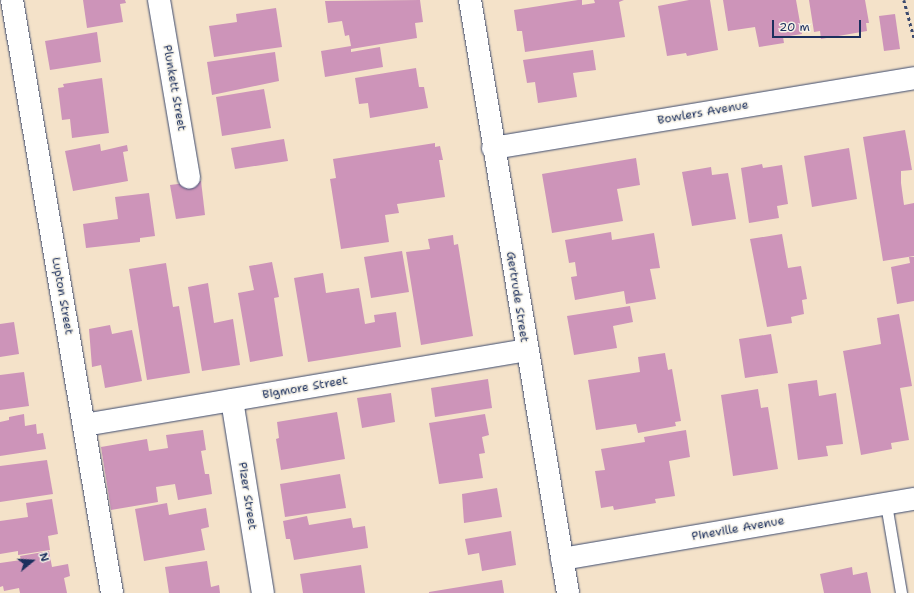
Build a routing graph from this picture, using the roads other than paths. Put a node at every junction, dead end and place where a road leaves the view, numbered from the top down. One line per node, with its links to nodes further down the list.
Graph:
1 (12, 0): 9 (street, Lupton Street)
2 (159, 0): 6 (street, Plunkett Street)
3 (470, 0): 5 (street, Gertrude Street)
4 (914, 78): 5 (street, Bowlers Avenue)
5 (493, 148): 7 (street, Gertrude Street)
6 (189, 177)
7 (526, 350): 8 (street, Bigmore Street); 12 (street, Gertrude Street)
8 (232, 400): 9 (street, Bigmore Street); 14 (street, Pizer Street)
9 (84, 425): 13 (street, Lupton Street)
10 (914, 499): 11 (street, Pineville Avenue)
11 (886, 504): 12 (street, Pineville Avenue); 16 (lane)
12 (562, 559): 15 (street, Gertrude Street)
13 (112, 593)
14 (263, 593)
15 (568, 593)
16 (901, 593)

